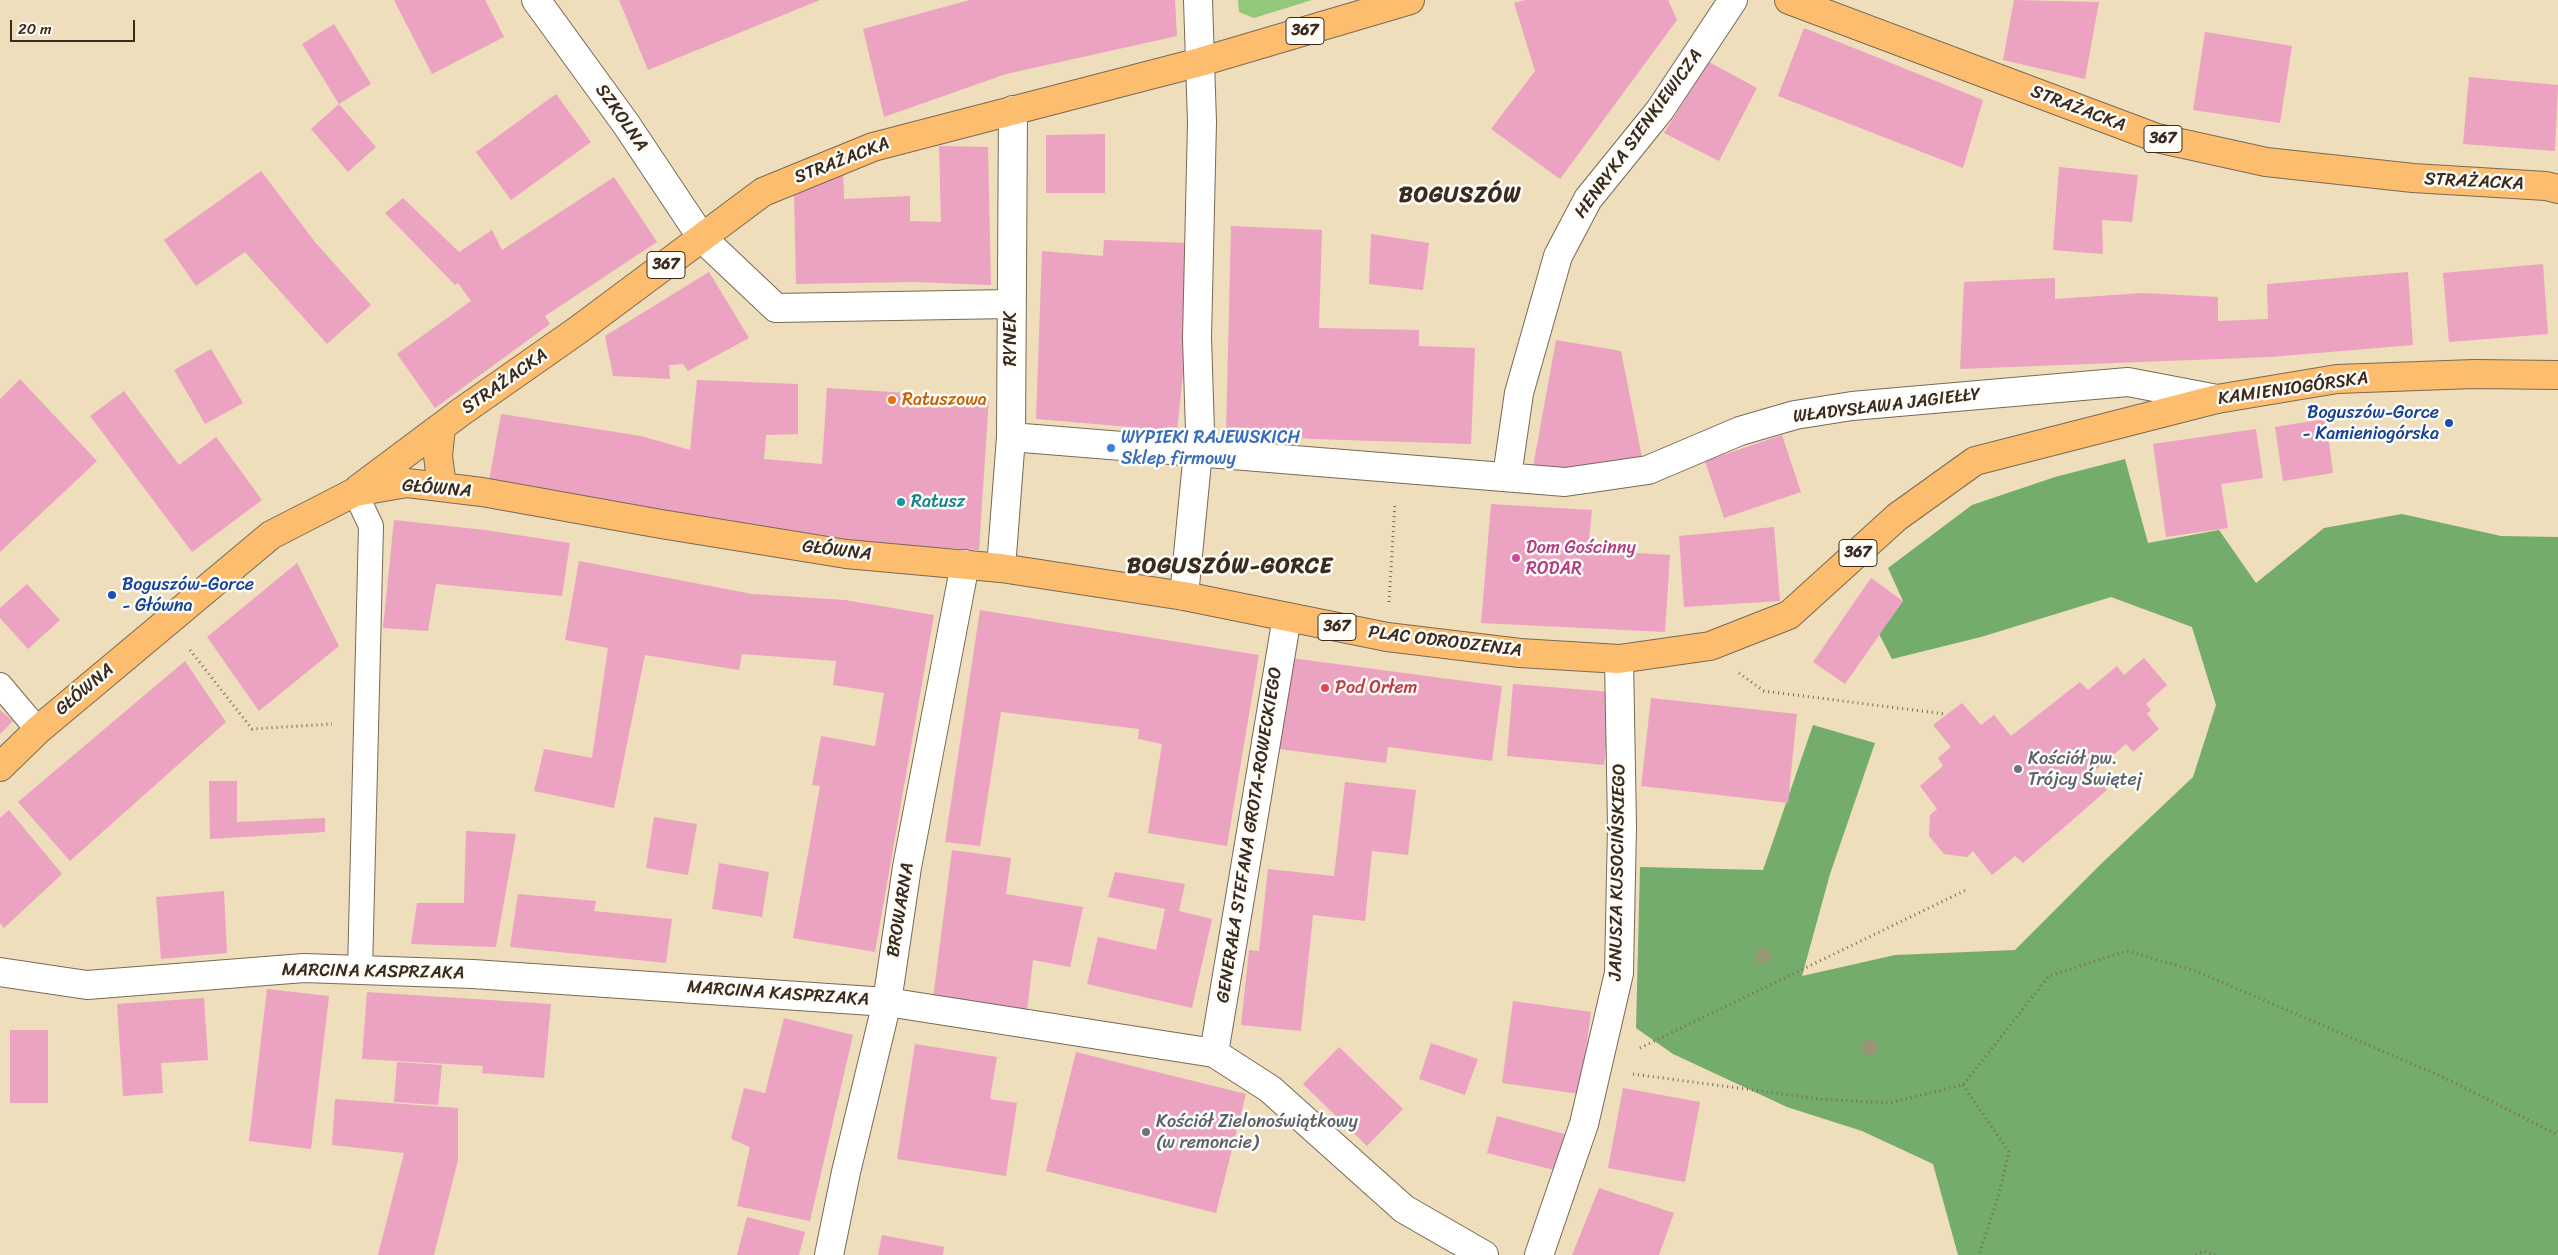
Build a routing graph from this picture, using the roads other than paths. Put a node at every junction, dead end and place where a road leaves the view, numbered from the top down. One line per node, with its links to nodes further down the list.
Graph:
1 (536, 0): 9 (street, SZKOLNA)
2 (1198, 0): 6 (street)
3 (1410, 0): 6 (main road, STRAŻACKA / 367)
4 (1733, 0): 16 (street, HENRYKA SIENKIEWICZA)
5 (1788, 0): 8 (main road, STRAŻACKA / 367)
6 (1200, 62): 7 (main road, STRAŻACKA / 367); 15 (street)
7 (1013, 110): 9 (main road, STRAŻACKA / 367); 10 (street, RYNEK)
8 (2558, 190)
9 (702, 238): 10 (street, SZKOLNA); 13 (main road, STRAŻACKA / 367)
10 (1011, 304): 14 (street, RYNEK)
11 (2558, 375): 12 (main road, KAMIENIOGÓRSKA / 367)
12 (2217, 399): 16 (street, WŁADYSŁAWA JAGIEŁŁY); 23 (main road, KAMIENIOGÓRSKA / 367)
13 (441, 427): 17 (main road); 18 (main road, STRAŻACKA / 367)
14 (1011, 437): 15 (street, WŁADYSŁAWA JAGIEŁŁY); 20 (street, RYNEK)
15 (1199, 442): 16 (street, WŁADYSŁAWA JAGIEŁŁY); 21 (street)
16 (1507, 476)
17 (442, 487): 18 (main road, GŁÓWNA / 367); 19 (main road, GŁÓWNA / 367)
18 (355, 492): 25 (main road, GŁÓWNA / 367); 27 (lane)
19 (965, 564): 20 (main road, PLAC ODRODZENIA / 367); 29 (street, BROWARNA)
20 (1001, 568): 21 (main road, PLAC ODRODZENIA / 367)
21 (1184, 596): 22 (main road, PLAC ODRODZENIA / 367)
22 (1286, 617): 23 (main road, PLAC ODRODZENIA / 367); 30 (street, GENERAŁA STEFANA GROTA-ROWECKIEGO)
23 (1619, 659): 33 (street, JANUSZA KUSOCIŃSKIEGO)
24 (0, 685): 25 (lane)
25 (38, 730): 26 (main road, GŁÓWNA / 367)
26 (0, 766)
27 (360, 971): 28 (street, MARCINA KASPRZAKA); 29 (street, MARCINA KASPRZAKA)
28 (0, 972)
29 (887, 1002): 30 (street, MARCINA KASPRZAKA); 31 (street, BROWARNA)
30 (1214, 1053): 32 (street, MARCINA KASPRZAKA)
31 (829, 1255)
32 (1484, 1255)
33 (1539, 1255)

